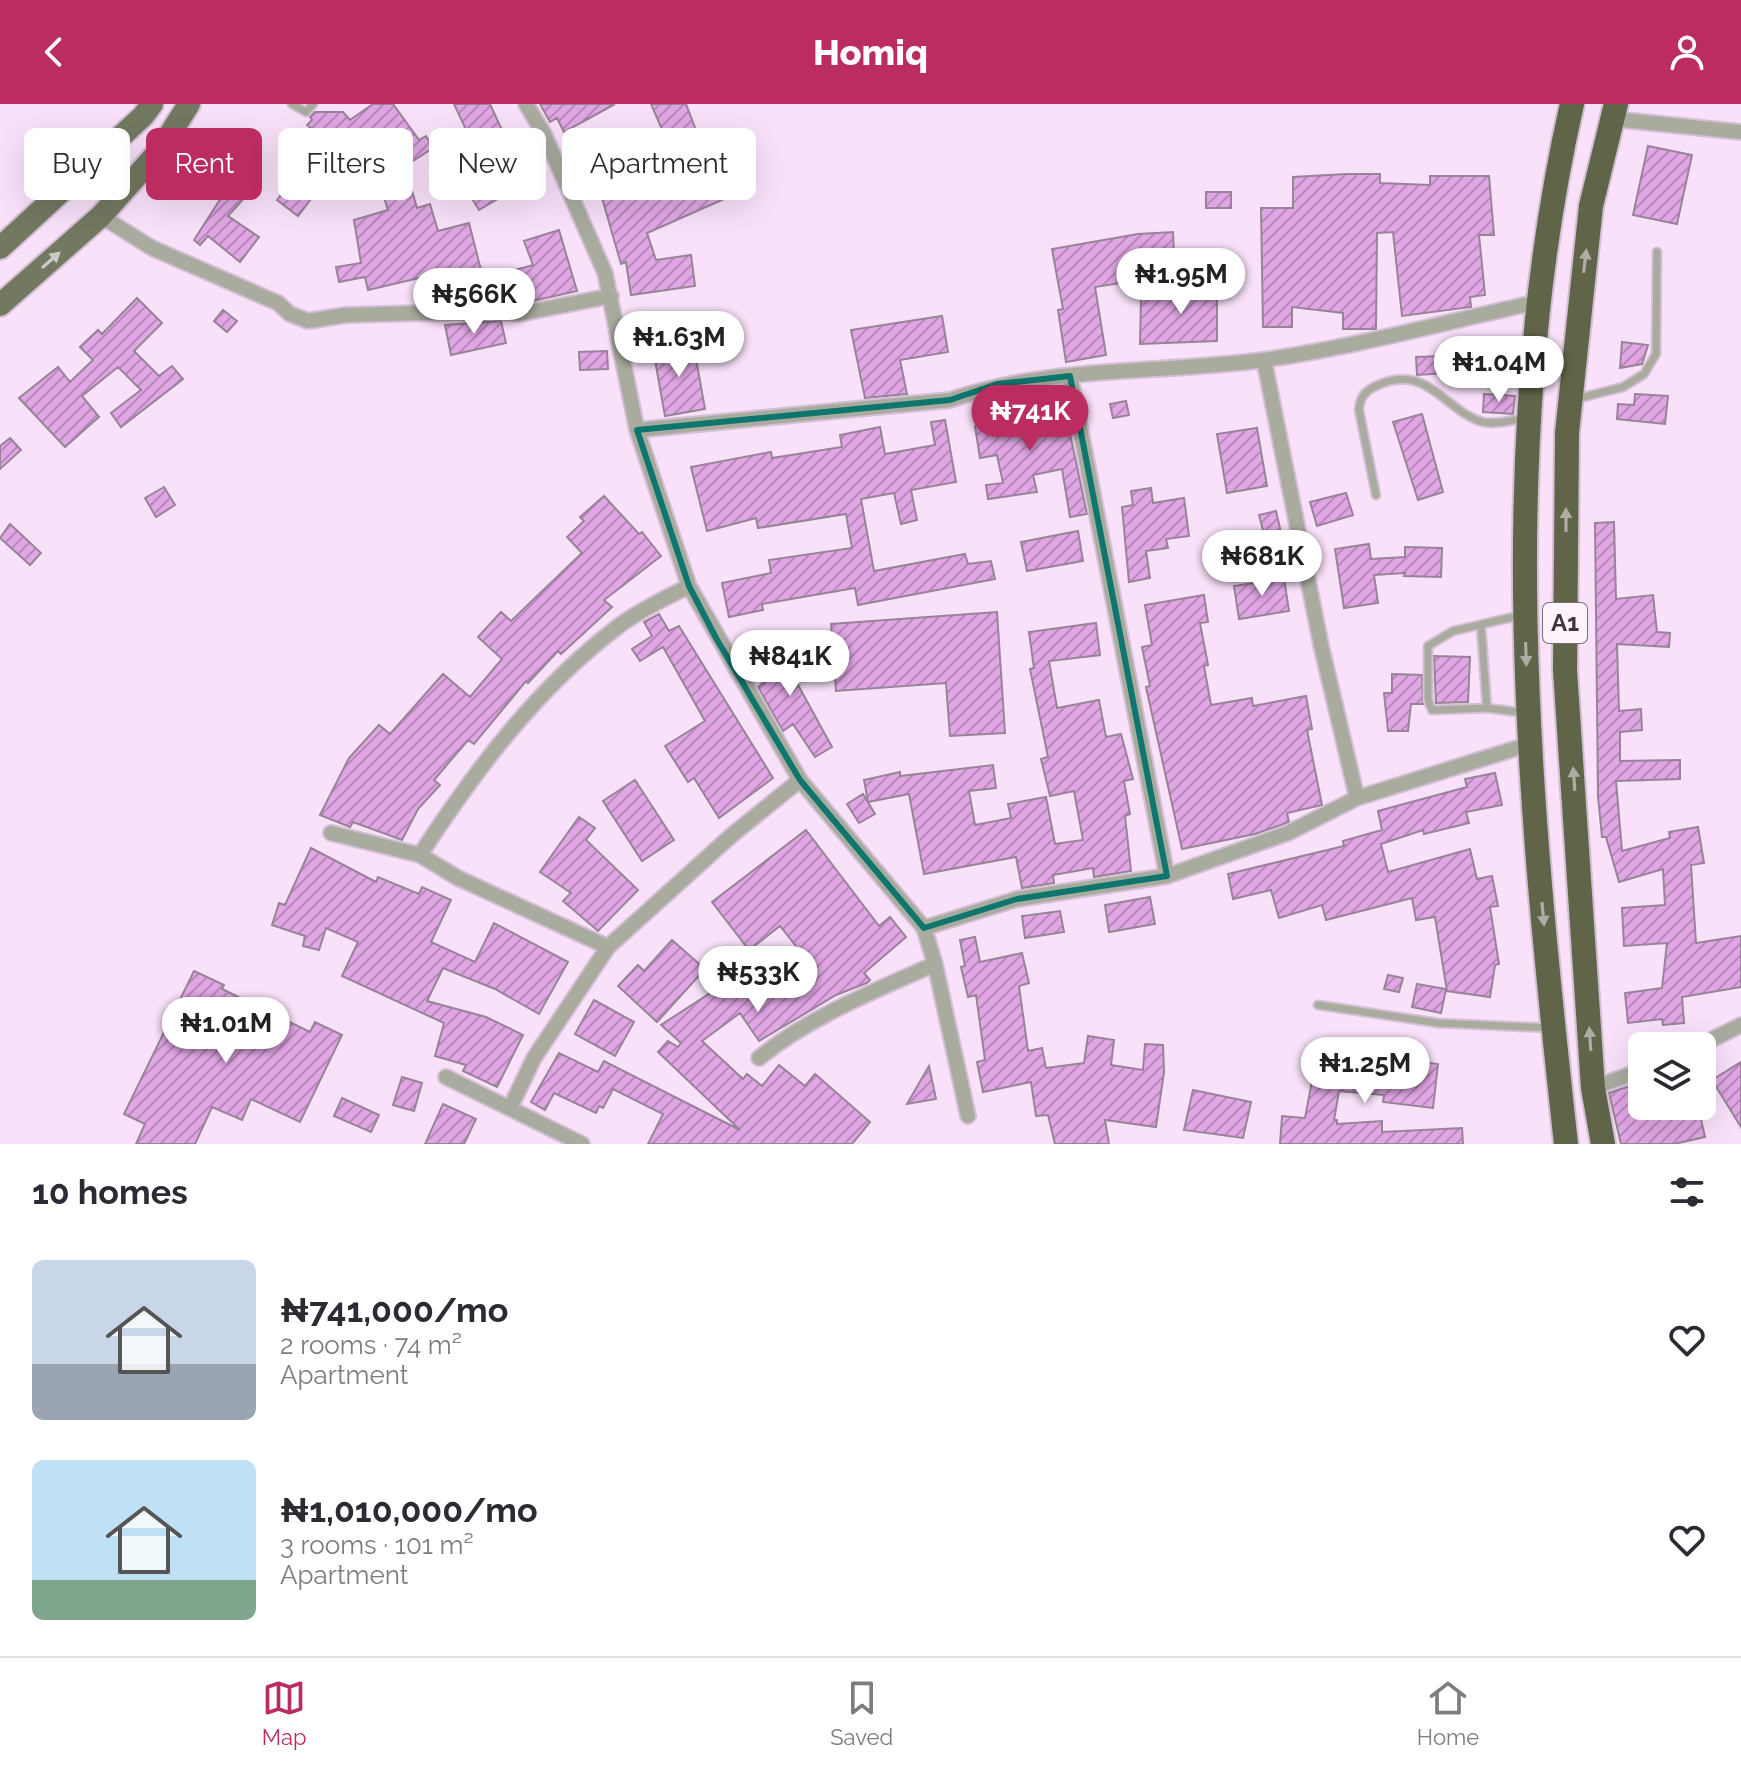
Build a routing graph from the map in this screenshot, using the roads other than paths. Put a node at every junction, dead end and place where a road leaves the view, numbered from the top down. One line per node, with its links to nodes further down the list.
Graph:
1 (152, 104): 10 (main road)
2 (189, 104): 9 (main road)
3 (292, 104): 4 (lane)
4 (313, 104)
5 (526, 104): 12 (street)
6 (1572, 104): 13 (highway, A1)
7 (1615, 111): 8 (street); 17 (highway, A1, one-way to 7)
8 (1741, 132)
9 (101, 216): 12 (street); 14 (main road, one-way to 9)
10 (0, 248)
11 (1657, 252): 17 (lane)
12 (611, 296): 19 (street)
13 (1538, 302): 15 (street); 18 (highway, A1)
14 (0, 305)
15 (1264, 360): 16 (street); 28 (street)
16 (1070, 376): 19 (street); 31 (street)
17 (1570, 400): 42 (highway, A1, one-way to 17)
18 (1529, 418): 20 (lane); 22 (highway, A1)
19 (637, 430): 21 (street)
20 (1376, 495)
21 (689, 586): 27 (street); 30 (street)
22 (1525, 615): 23 (lane); 25 (highway, A1, one-way to 25)
23 (1481, 626): 24 (lane); 24 (lane)
24 (1487, 708): 25 (lane)
25 (1528, 714): 26 (highway, A1)
26 (1530, 744): 28 (street); 37 (highway, A1, one-way to 37)
27 (800, 780): 32 (street); 33 (street)
28 (1357, 798): 31 (street)
29 (331, 833): 30 (street)
30 (420, 855): 33 (street)
31 (1167, 876): 32 (street)
32 (924, 928): 34 (street)
33 (608, 947): 43 (street)
34 (935, 964): 39 (street); 44 (street)
35 (1318, 1005): 37 (lane)
36 (1741, 1025): 38 (street)
37 (1553, 1028): 46 (highway, A1)
38 (1716, 1038)
39 (759, 1058)
40 (1628, 1075): 42 (street)
41 (446, 1077): 43 (street)
42 (1593, 1088): 47 (highway, A1)
43 (511, 1106): 45 (street)
44 (968, 1116)
45 (582, 1144)
46 (1566, 1144)
47 (1603, 1144)

